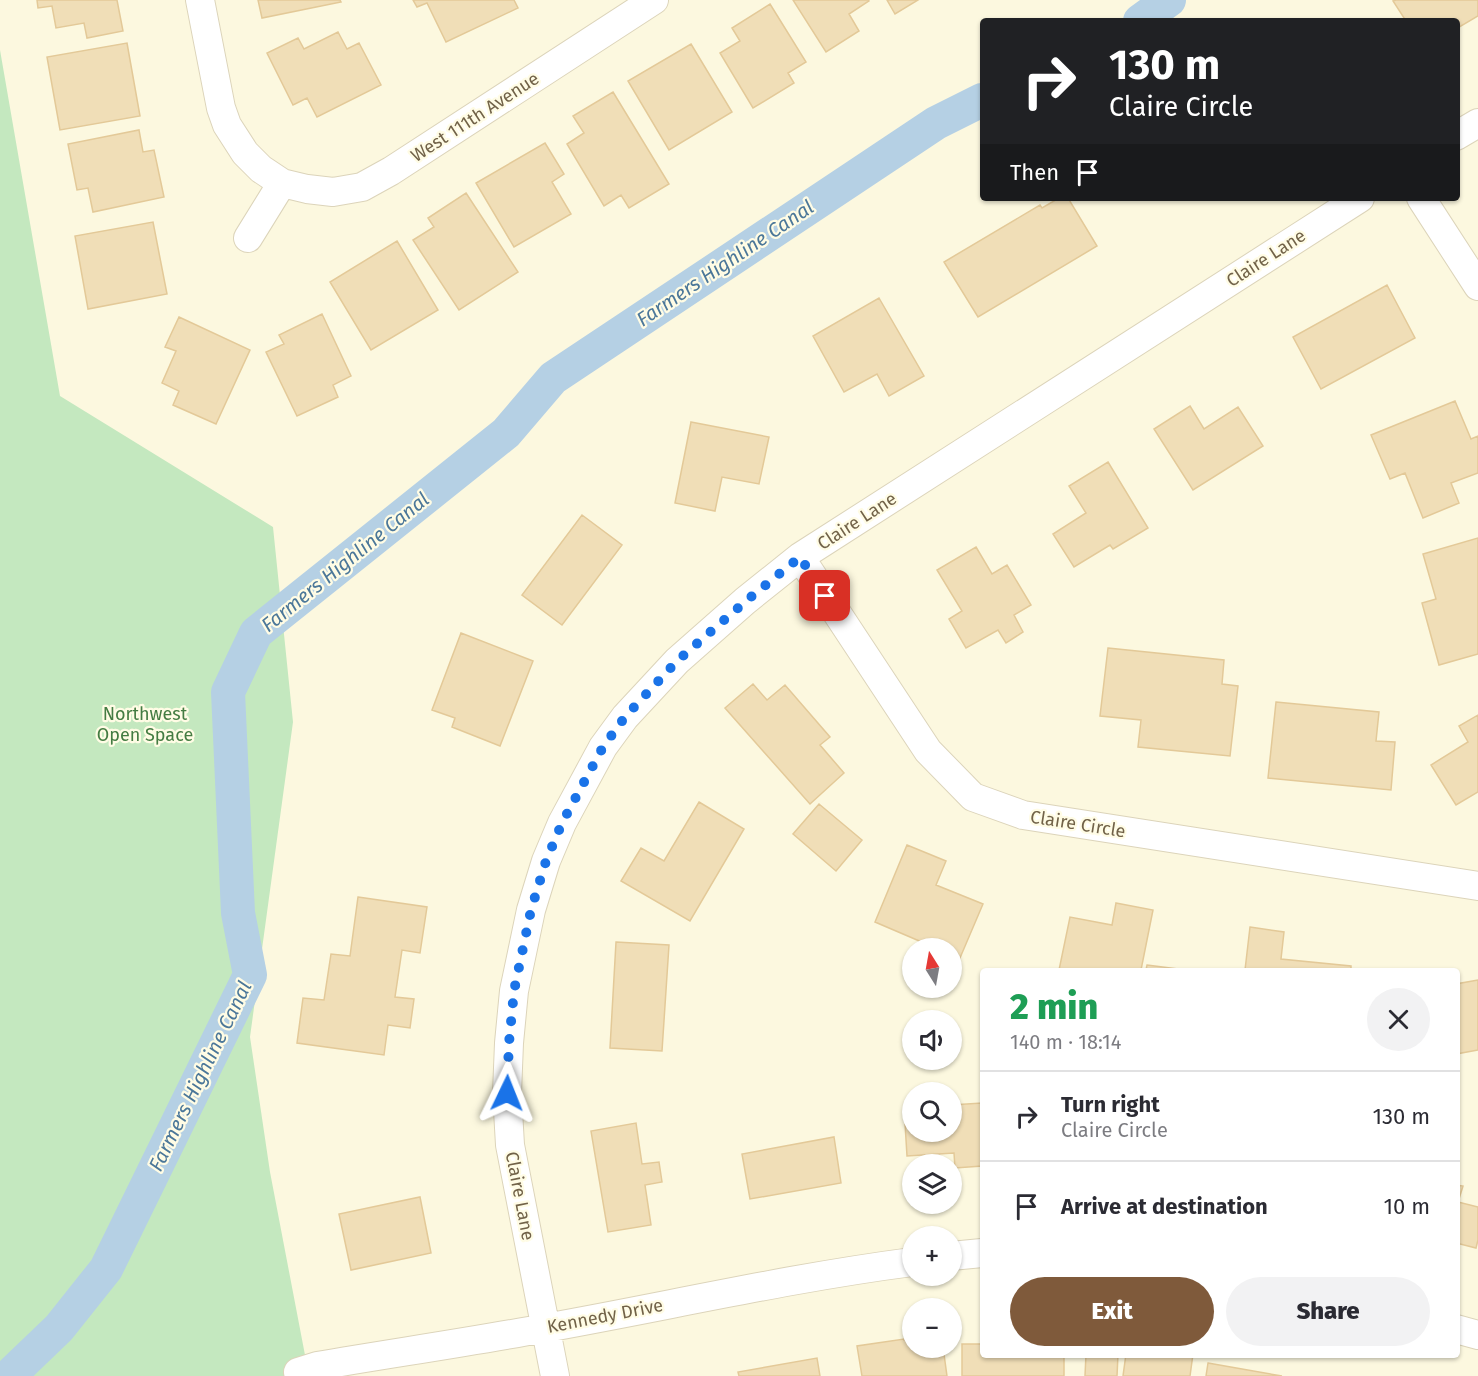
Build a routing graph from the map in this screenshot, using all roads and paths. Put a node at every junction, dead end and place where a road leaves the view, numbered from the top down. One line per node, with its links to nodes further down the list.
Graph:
1 (200, 0): 6 (street)
2 (654, 0): 3 (street, West 111th Avenue)
3 (621, 9): 6 (street, West 111th Avenue)
4 (1478, 123): 5 (street)
5 (1460, 134)
6 (282, 183): 9 (street)
7 (1355, 201): 11 (street, Claire Lane)
8 (1423, 201): 10 (street)
9 (248, 238)
10 (1478, 286)
11 (800, 557): 12 (street, Claire Circle); 16 (street, Claire Lane)
12 (1478, 886)
13 (980, 1253): 14 (street)
14 (962, 1256)
15 (902, 1263): 16 (street, Kennedy Drive)
16 (546, 1328): 19 (street, Kennedy Drive); 20 (street, Claire Lane)
17 (1460, 1330): 18 (street)
18 (1478, 1335)
19 (298, 1374)
20 (555, 1376)

